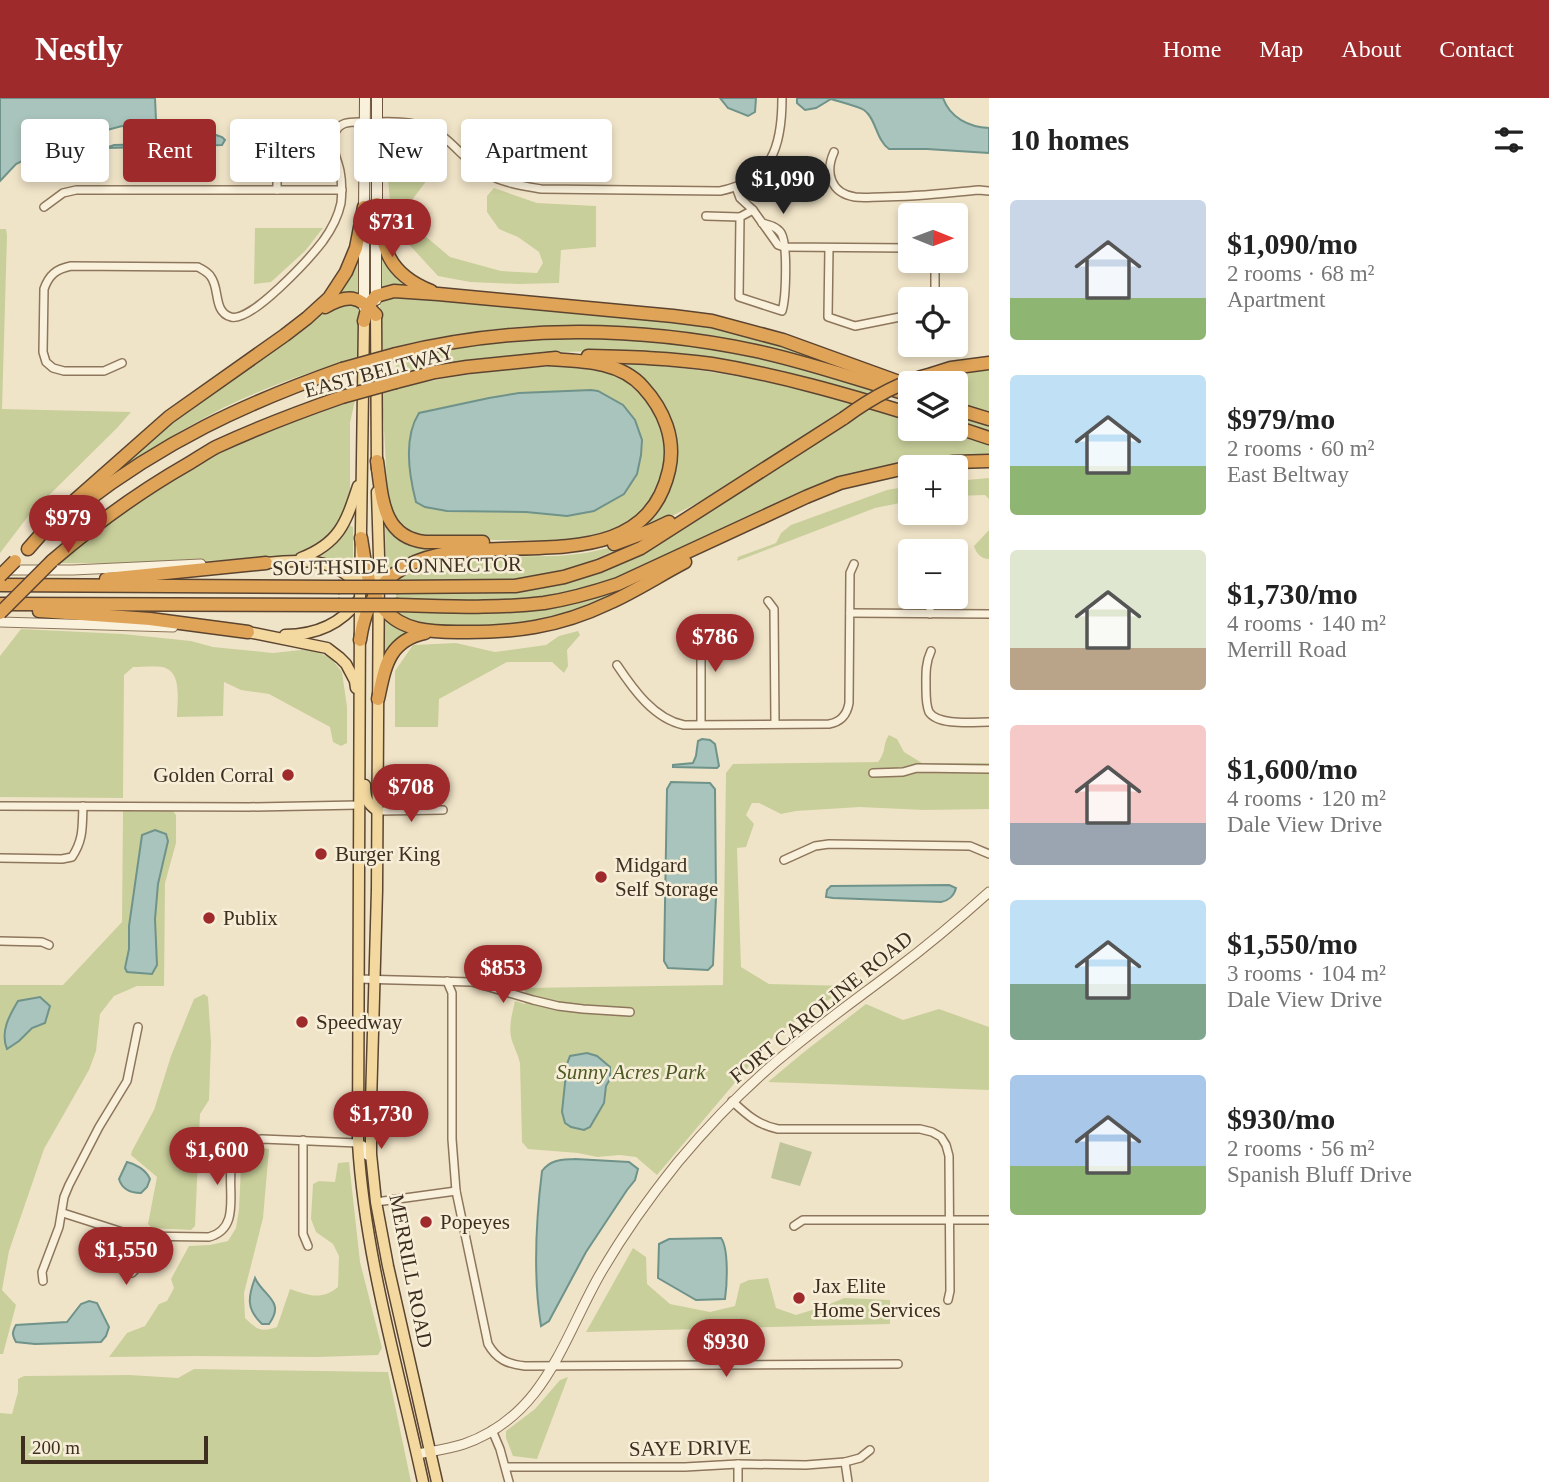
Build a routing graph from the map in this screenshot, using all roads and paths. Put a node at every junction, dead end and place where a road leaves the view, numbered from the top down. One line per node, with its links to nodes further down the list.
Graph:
1 (367, 98): 4 (main road, MERRILL ROAD); 5 (main road)
2 (377, 98): 6 (main road, MERRILL ROAD)
3 (782, 98): 14 (street)
4 (365, 119)
5 (374, 119)
6 (377, 119)
7 (354, 122): 16 (street)
8 (447, 141): 14 (street)
9 (834, 152): 17 (street)
10 (277, 182): 15 (street)
11 (370, 182): 18 (main road, MERRILL ROAD)
12 (372, 182): 18 (main road)
13 (374, 182): 18 (main road, MERRILL ROAD)
14 (736, 187): 20 (street)
15 (277, 190): 16 (street); 19 (street)
16 (342, 190): 32 (street)
17 (989, 191)
18 (372, 202): 26 (highway); 27 (main road, MERRILL ROAD); 29 (highway)
19 (44, 207)
20 (753, 210): 22 (street); 23 (street)
21 (706, 216): 22 (street)
22 (740, 217): 23 (street)
23 (785, 247): 24 (street)
24 (830, 248): 25 (street); 28 (street)
25 (898, 248)
26 (438, 294): 27 (highway); 34 (highway)
27 (371, 304): 29 (highway); 30 (highway); 39 (main road, MERRILL ROAD)
28 (898, 317)
29 (307, 318): 46 (highway)
30 (364, 321): 41 (main road)
31 (550, 359): 36 (highway, EAST BELTWAY); 45 (highway); 57 (highway, EAST BELTWAY, bridge)
32 (122, 363)
33 (989, 363): 42 (highway, SOUTHSIDE CONNECTOR, bridge)
34 (898, 382)
35 (898, 391): 46 (highway, EAST BELTWAY, bridge)
36 (898, 411)
37 (968, 431): 38 (highway)
38 (989, 438)
39 (377, 461): 45 (highway); 55 (main road, MERRILL ROAD)
40 (989, 461): 43 (highway, SOUTHSIDE CONNECTOR)
41 (361, 474): 44 (main road); 48 (main road)
42 (707, 505): 47 (highway); 54 (highway, SOUTHSIDE CONNECTOR, bridge)
43 (780, 509): 57 (highway, SOUTHSIDE CONNECTOR, bridge); 64 (highway)
44 (360, 538): 55 (highway)
45 (584, 544): 47 (highway)
46 (28, 548): 52 (highway, EAST BELTWAY, bridge)
47 (438, 554): 55 (highway)
48 (296, 560): 49 (main road); 55 (main road)
49 (266, 563): 51 (street); 54 (highway)
50 (854, 564): 59 (street)
51 (0, 570)
52 (0, 576)
53 (0, 585): 54 (highway, SOUTHSIDE CONNECTOR)
54 (70, 585)
55 (369, 595): 64 (highway); 65 (main road); 67 (highway); 70 (main road, MERRILL ROAD)
56 (768, 601): 73 (street)
57 (0, 608): 63 (highway)
58 (930, 609): 60 (street)
59 (850, 613): 60 (street); 73 (street)
60 (930, 614): 61 (street)
61 (989, 614)
62 (0, 622): 63 (street)
63 (248, 632): 65 (main road)
64 (433, 632): 70 (highway)
65 (268, 635): 71 (main road)
66 (695, 635): 74 (street)
67 (360, 639): 71 (main road, MERRILL ROAD); 81 (main road)
68 (931, 651): 72 (street)
69 (617, 665): 74 (street)
70 (378, 699): 81 (main road, MERRILL ROAD)
71 (359, 708): 77 (main road, MERRILL ROAD)
72 (989, 722)
73 (775, 723): 74 (street)
74 (701, 724)
75 (989, 769): 76 (street)
76 (873, 773)
77 (359, 805): 79 (street); 85 (main road); 89 (main road, MERRILL ROAD)
78 (0, 806): 79 (street)
79 (83, 806): 83 (street)
80 (443, 810): 81 (street)
81 (378, 811): 85 (main road, MERRILL ROAD)
82 (989, 854): 84 (street)
83 (0, 859)
84 (784, 860)
85 (377, 890): 90 (main road, MERRILL ROAD)
86 (989, 892): 94 (street, FORT CAROLINE ROAD)
87 (0, 941): 88 (street)
88 (49, 945)
89 (358, 979): 90 (street); 96 (main road, MERRILL ROAD)
90 (376, 979): 91 (street); 97 (main road, MERRILL ROAD)
91 (447, 981): 92 (street); 98 (street)
92 (630, 1012)
93 (138, 1027): 100 (street)
94 (732, 1101): 101 (street); 110 (street, FORT CAROLINE ROAD)
95 (303, 1140): 96 (street); 105 (street); 106 (street)
96 (358, 1143): 97 (street); 114 (main road, MERRILL ROAD)
97 (374, 1183): 99 (main road, MERRILL ROAD)
98 (456, 1191): 99 (street); 110 (street)
99 (376, 1202): 113 (main road, MERRILL ROAD)
100 (63, 1213): 104 (street); 107 (street)
101 (950, 1219): 102 (street); 103 (street); 108 (street)
102 (989, 1220)
103 (794, 1226)
104 (129, 1235): 105 (street); 105 (street)
105 (140, 1237)
106 (308, 1246)
107 (43, 1281)
108 (948, 1300)
109 (898, 1364): 110 (street)
110 (554, 1365): 111 (street, FORT CAROLINE ROAD)
111 (492, 1430): 113 (street, FORT CAROLINE ROAD); 117 (street)
112 (870, 1450): 115 (street, SAYE DRIVE)
113 (430, 1452): 114 (street, FORT CAROLINE ROAD); 119 (main road, MERRILL ROAD)
114 (417, 1454): 118 (main road, MERRILL ROAD)
115 (845, 1462): 116 (street, SAYE DRIVE); 122 (street)
116 (738, 1464): 117 (street, SAYE DRIVE); 121 (street)
117 (506, 1467): 120 (street)
118 (424, 1482)
119 (437, 1482)
120 (509, 1482)
121 (738, 1482)
122 (848, 1482)

